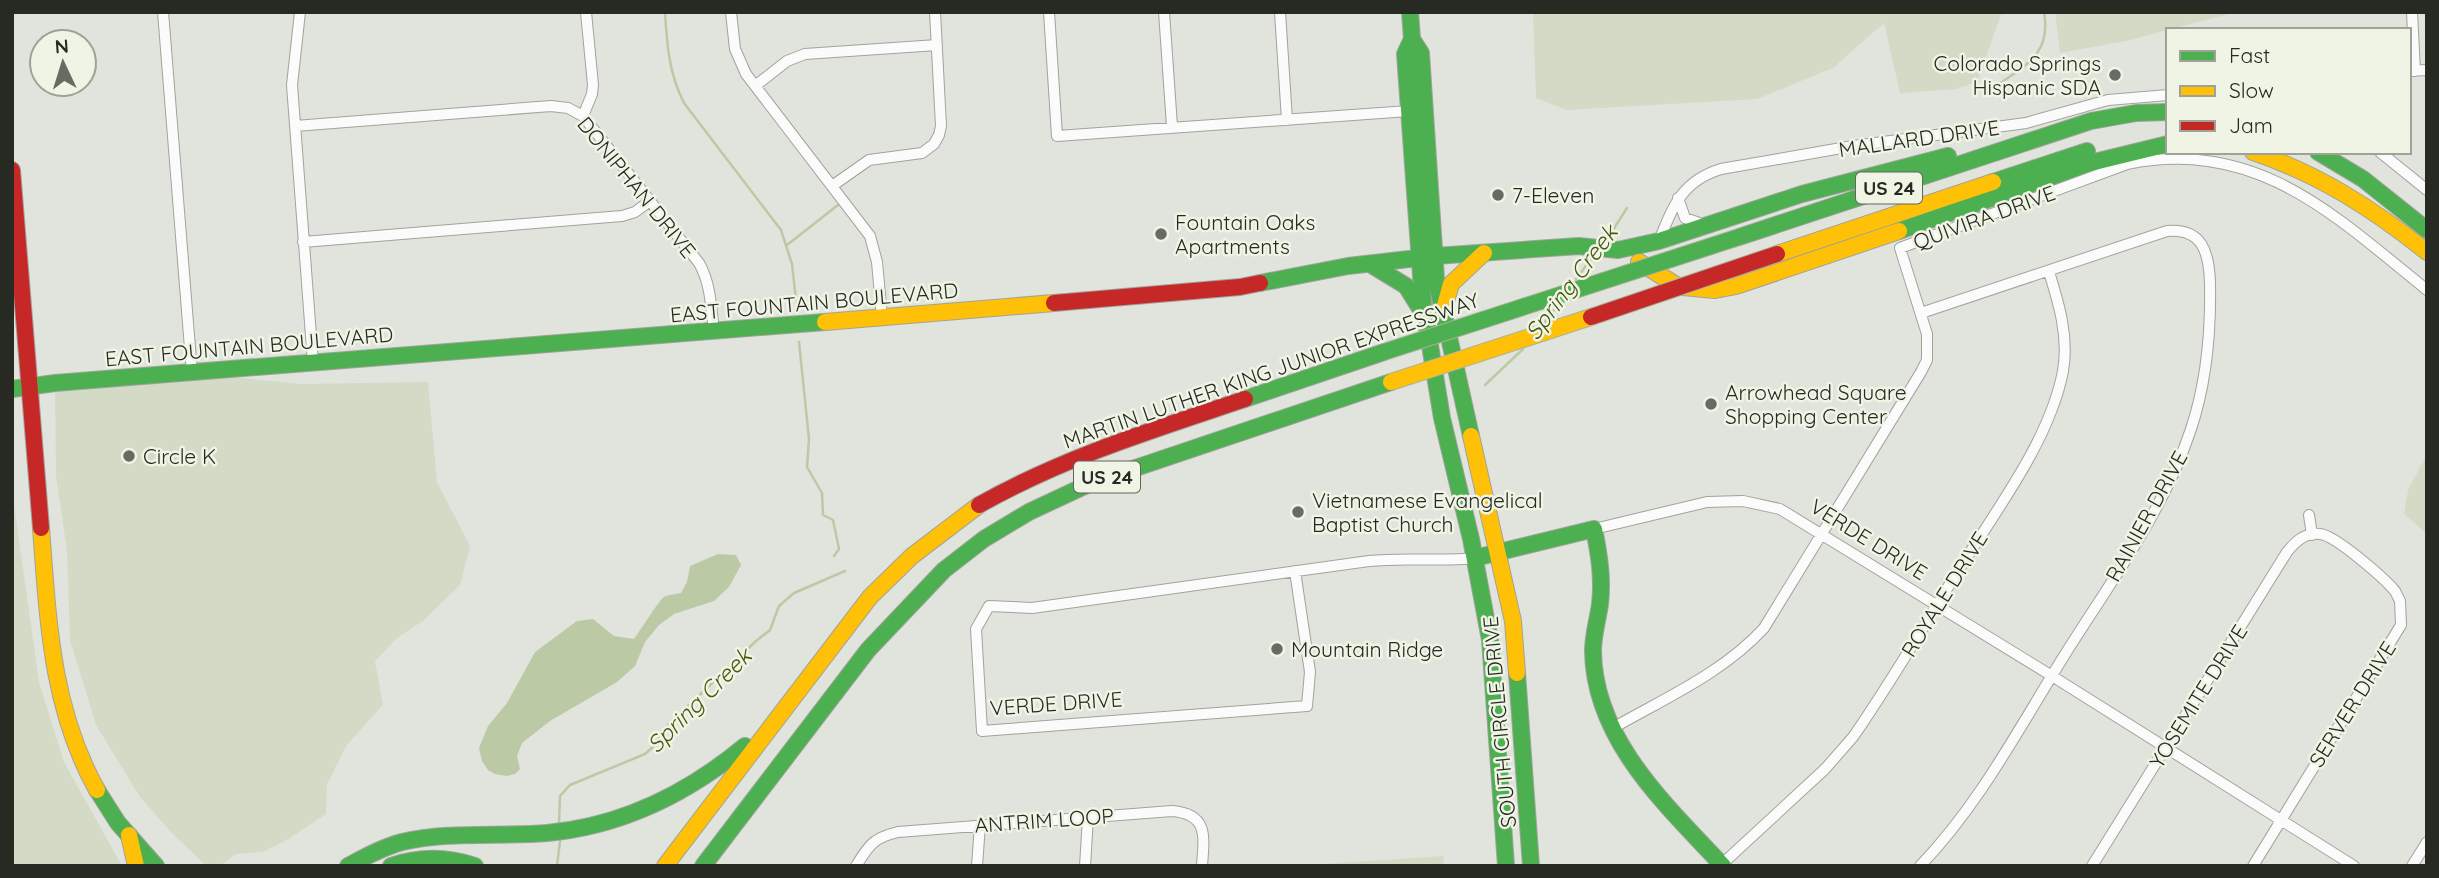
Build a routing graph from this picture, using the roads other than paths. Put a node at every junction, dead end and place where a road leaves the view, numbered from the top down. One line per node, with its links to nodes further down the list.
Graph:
1 (163, 12): 55 (street)
2 (300, 12): 20 (street)
3 (586, 12): 18 (street)
4 (731, 12): 14 (street)
5 (935, 12): 12 (street)
6 (1049, 12): 21 (street)
7 (1164, 12): 21 (street)
8 (1280, 12): 19 (street)
9 (1410, 12): 11 (main road)
10 (2412, 12): 13 (street)
11 (1412, 39): 16 (main road); 44 (main road)
12 (937, 45): 14 (street); 25 (street)
13 (2417, 71)
14 (755, 86): 33 (street)
15 (2166, 95): 35 (street, MALLARD DRIVE)
16 (1409, 111): 19 (street); 44 (main road)
17 (2166, 112): 22 (main road, US 24)
18 (583, 116): 20 (street, DONIPHAN DRIVE); 36 (street, DONIPHAN DRIVE)
19 (1287, 120): 21 (street)
20 (295, 126): 39 (street)
21 (1171, 126)
22 (2039, 138): 37 (main road, EAST FOUNTAIN BOULEVARD); 68 (main road, MARTIN LUTHER KING JUNIOR EXPRESSWAY / US 24, bridge)
23 (2166, 141): 66 (main road, US 24, bridge)
24 (2166, 142): 47 (main road)
25 (933, 144): 26 (street); 33 (street)
26 (943, 153)
27 (2259, 154): 41 (main road)
28 (2321, 154): 38 (main road)
29 (2383, 154): 32 (street)
30 (12, 170): 56 (main road)
31 (2427, 176): 32 (street)
32 (2410, 177): 34 (street)
33 (832, 186): 51 (street)
34 (2427, 190)
35 (1678, 198): 37 (street); 40 (street, MALLARD DRIVE)
36 (650, 201): 39 (street); 53 (street, DONIPHAN DRIVE)
37 (1704, 225): 40 (main road, EAST FOUNTAIN BOULEVARD)
38 (2427, 230)
39 (303, 242): 54 (street)
40 (1662, 249): 43 (main road, EAST FOUNTAIN BOULEVARD); 47 (street)
41 (2427, 252)
42 (1484, 253): 43 (main road, EAST FOUNTAIN BOULEVARD); 44 (main road, EAST FOUNTAIN BOULEVARD); 50 (main road)
43 (1623, 253): 47 (main road, EAST FOUNTAIN BOULEVARD)
44 (1427, 257): 45 (main road, EAST FOUNTAIN BOULEVARD); 50 (main road, SOUTH CIRCLE DRIVE); 52 (main road, SOUTH CIRCLE DRIVE)
45 (1370, 264): 51 (main road, EAST FOUNTAIN BOULEVARD); 52 (main road)
46 (2049, 272): 49 (street, RAINIER DRIVE); 65 (street, ROYALE DRIVE); 67 (street, RAINIER DRIVE)
47 (1676, 285)
48 (2427, 290): 49 (street, QUIVIRA DRIVE)
49 (1920, 313): 60 (street, QUIVIRA DRIVE)
50 (1443, 316): 62 (main road, SOUTH CIRCLE DRIVE)
51 (882, 317): 53 (main road, EAST FOUNTAIN BOULEVARD)
52 (1425, 319): 63 (main road, SOUTH CIRCLE DRIVE)
53 (714, 331): 54 (main road, EAST FOUNTAIN BOULEVARD)
54 (313, 362): 55 (main road, EAST FOUNTAIN BOULEVARD)
55 (192, 373): 56 (main road, EAST FOUNTAIN BOULEVARD)
56 (30, 387): 57 (main road, EAST FOUNTAIN BOULEVARD); 74 (main road)
57 (12, 388)
58 (2309, 515): 61 (street)
59 (1594, 529): 60 (street, VERDE DRIVE); 62 (main road, VERDE DRIVE); 69 (main road)
60 (1822, 533): 65 (street, VERDE DRIVE); 69 (street, QUIVIRA DRIVE)
61 (2312, 535): 70 (street, YOSEMITE DRIVE); 72 (street, SERVER DRIVE)
62 (1499, 552): 63 (main road, VERDE DRIVE); 90 (main road, SOUTH CIRCLE DRIVE)
63 (1475, 558): 64 (street, VERDE DRIVE); 89 (main road, SOUTH CIRCLE DRIVE)
64 (1295, 571): 64 (street, VERDE DRIVE)
65 (1937, 605): 67 (street, VERDE DRIVE); 76 (street, ROYALE DRIVE)
66 (868, 650): 83 (main road, US 24); 84 (main road)
67 (2052, 676): 70 (street, VERDE DRIVE); 91 (street, RAINIER DRIVE)
68 (773, 722): 79 (main road); 82 (main road, MARTIN LUTHER KING JUNIOR EXPRESSWAY / US 24)
69 (1613, 728): 76 (main road)
70 (2166, 748): 72 (street, VERDE DRIVE); 92 (street, YOSEMITE DRIVE)
71 (1088, 817): 73 (street, ANTRIM LOOP); 87 (street); 88 (street, ANTRIM LOOP)
72 (2281, 820): 93 (street, SERVER DRIVE); 94 (street, VERDE DRIVE)
73 (980, 825): 85 (street, ANTRIM LOOP); 86 (street)
74 (129, 835): 77 (main road); 78 (main road)
75 (2427, 842): 95 (street)
76 (1722, 865)
77 (136, 866)
78 (156, 866)
79 (348, 866)
80 (391, 866): 81 (main road)
81 (475, 866)
82 (665, 866)
83 (703, 866)
84 (720, 866)
85 (856, 866)
86 (977, 866)
87 (1085, 866)
88 (1202, 866)
89 (1506, 866)
90 (1531, 866)
91 (1920, 866)
92 (2092, 866)
93 (2253, 866)
94 (2354, 866)
95 (2412, 866)

